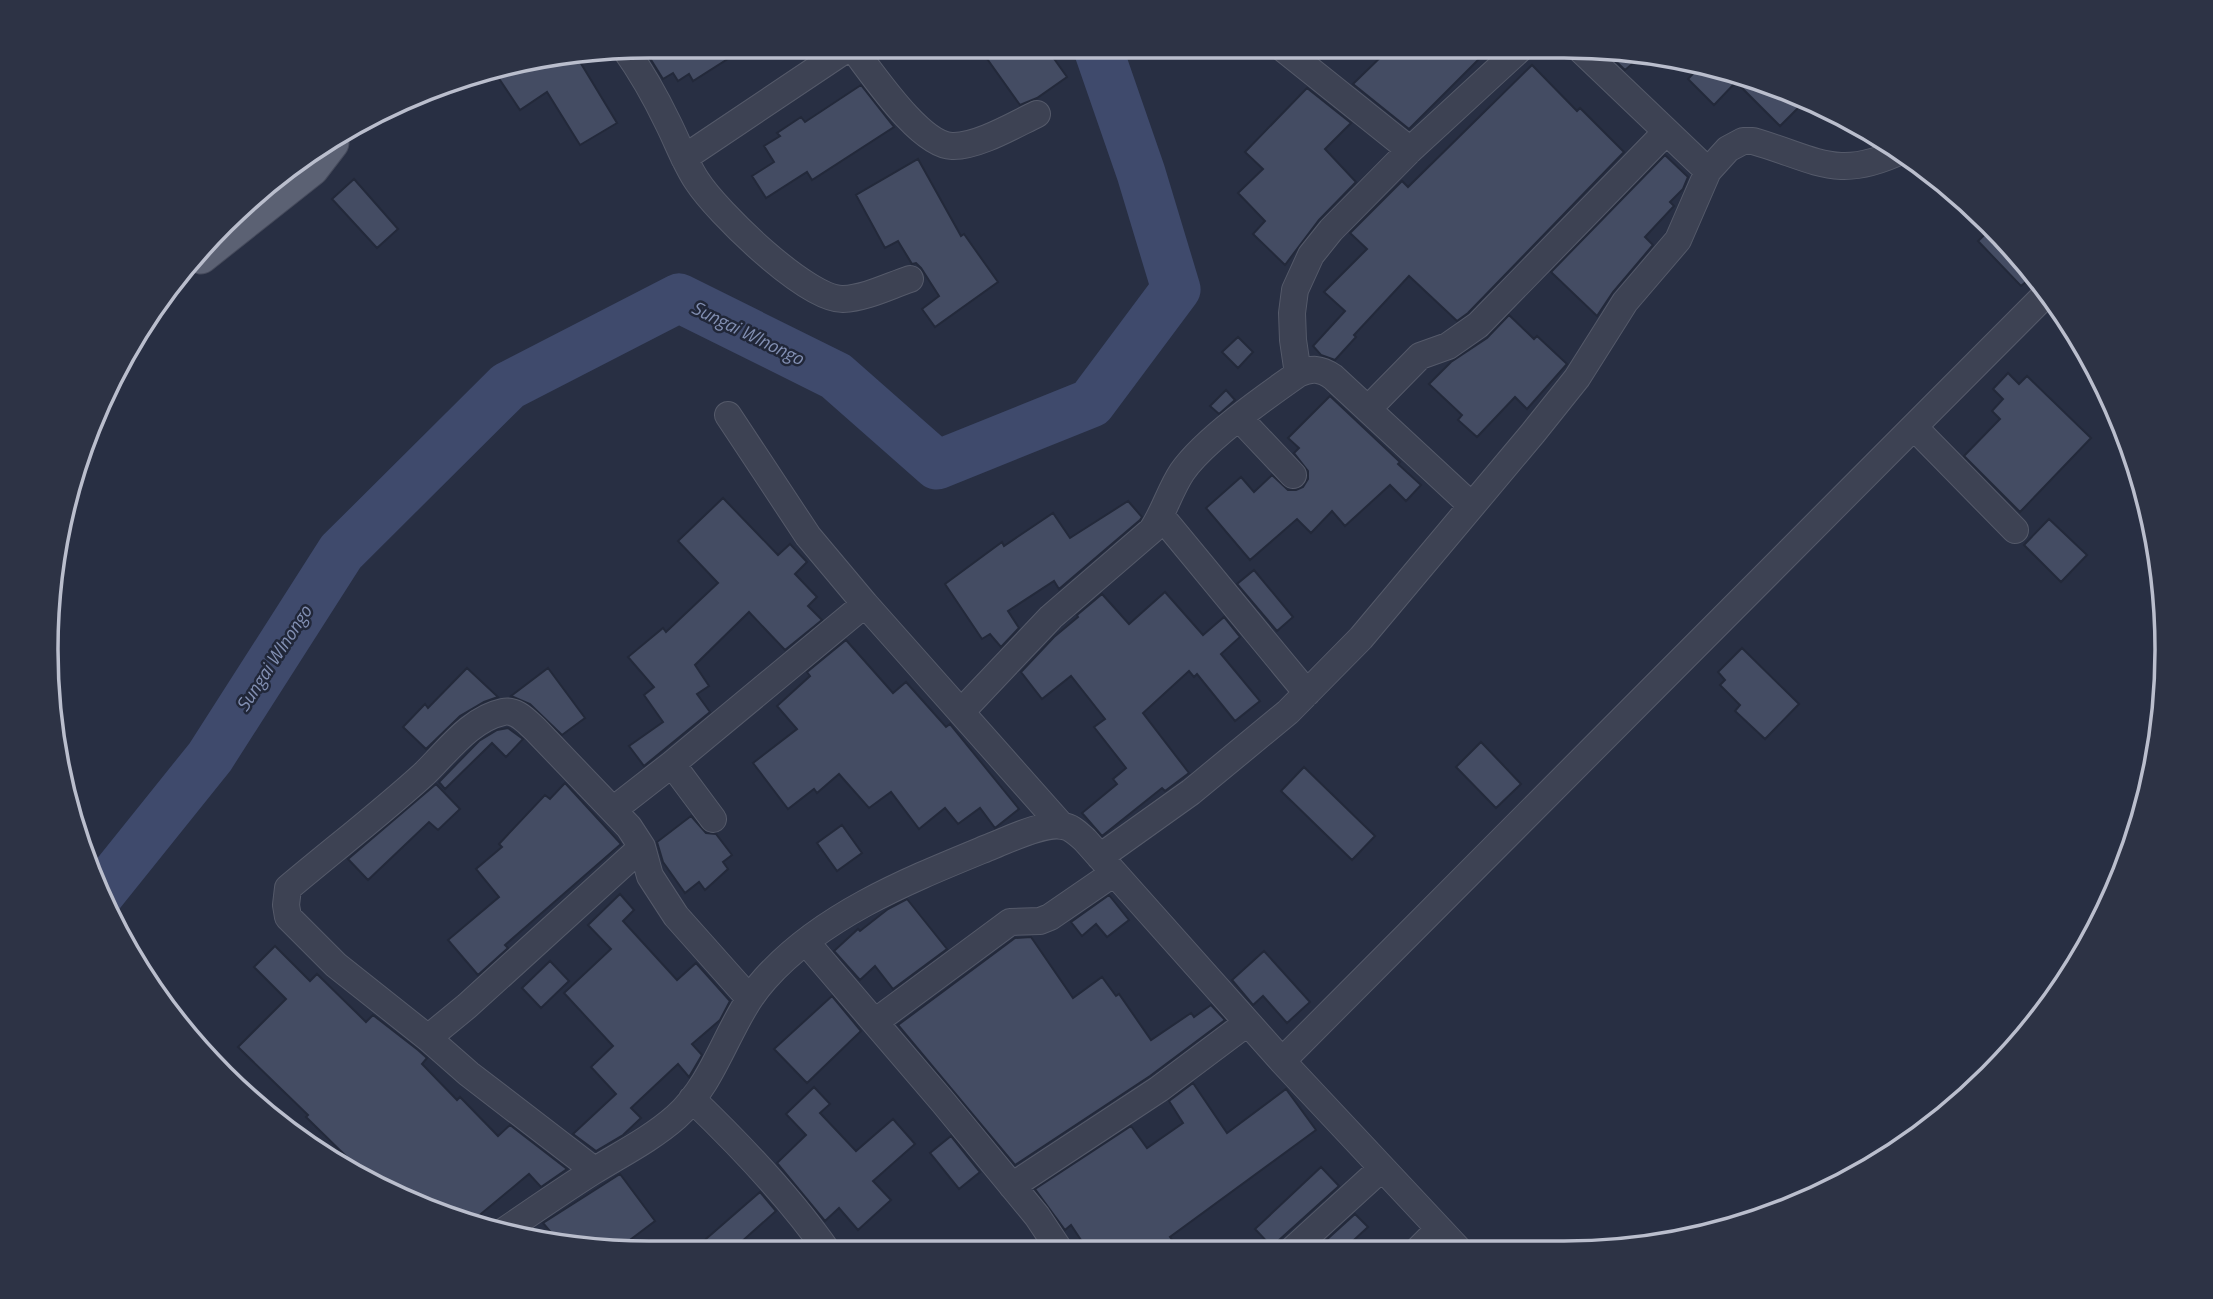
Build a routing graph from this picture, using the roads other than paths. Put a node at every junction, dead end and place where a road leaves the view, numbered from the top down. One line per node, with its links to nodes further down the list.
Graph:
1 (833, 58): 12 (street)
2 (860, 58): 7 (street)
3 (1295, 58): 9 (street)
4 (1510, 58): 9 (street)
5 (630, 59): 12 (street)
6 (1590, 59): 8 (street)
7 (1037, 114)
8 (1666, 132): 13 (street); 18 (street)
9 (1410, 150): 17 (street)
10 (1889, 155): 13 (street)
11 (321, 157): 14 (main road)
12 (684, 158): 15 (street)
13 (1708, 171): 23 (street)
14 (223, 239)
15 (910, 279)
16 (2041, 300): 21 (street)
17 (1298, 374): 18 (street); 20 (street)
18 (1368, 409): 23 (street)
19 (728, 415): 26 (street)
20 (1240, 419): 22 (street); 24 (street)
21 (1914, 427): 25 (street); 40 (street)
22 (1293, 475)
23 (1471, 505): 27 (street)
24 (1161, 516): 27 (street); 28 (street)
25 (2015, 530)
26 (865, 604): 28 (street); 29 (street)
27 (1307, 693): 34 (street)
28 (961, 712): 32 (street)
29 (672, 764): 30 (street); 31 (street)
30 (613, 810): 33 (street); 39 (street)
31 (712, 819)
32 (1062, 826): 34 (street); 35 (street)
33 (642, 847): 36 (street); 39 (street)
34 (1107, 865): 37 (street); 38 (street)
35 (806, 942): 36 (street); 37 (street)
36 (749, 998): 41 (street)
37 (875, 1022): 44 (street)
38 (1247, 1023): 40 (street); 44 (street)
39 (428, 1038): 43 (street)
40 (1282, 1061): 42 (street)
41 (692, 1099): 43 (street); 47 (street)
42 (1382, 1168): 46 (street); 49 (street)
43 (594, 1170): 45 (street)
44 (1012, 1186): 48 (street)
45 (513, 1225)
46 (1439, 1229): 50 (street); 51 (street)
47 (819, 1241)
48 (1054, 1241)
49 (1302, 1241)
50 (1427, 1241)
51 (1450, 1241)

